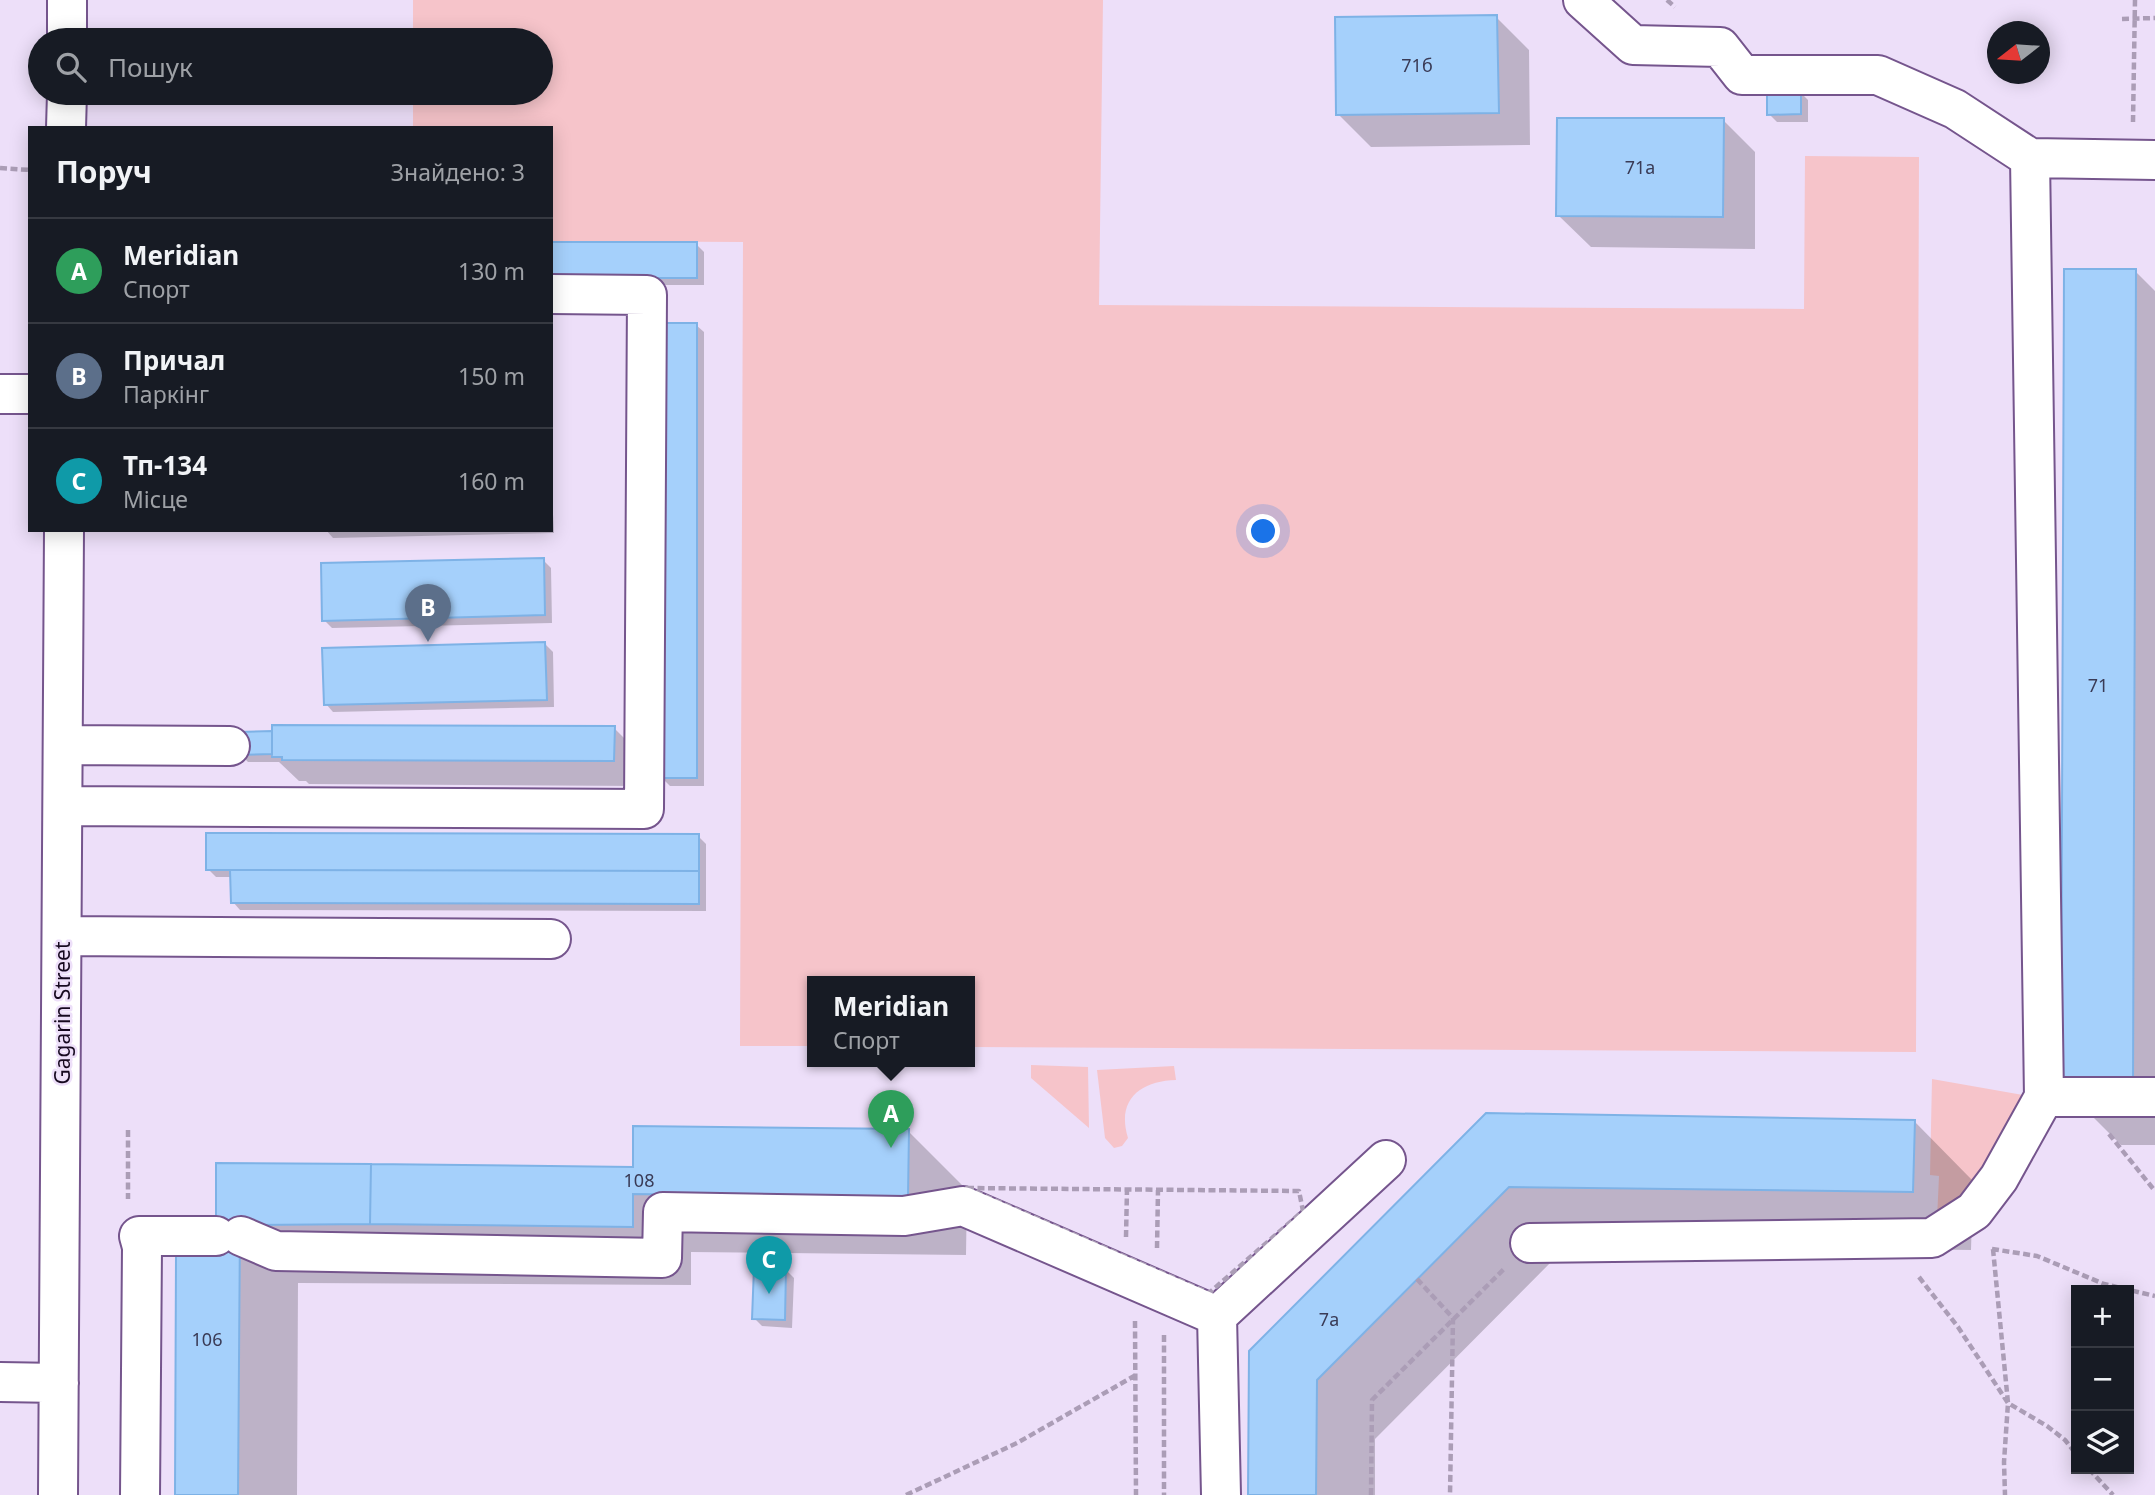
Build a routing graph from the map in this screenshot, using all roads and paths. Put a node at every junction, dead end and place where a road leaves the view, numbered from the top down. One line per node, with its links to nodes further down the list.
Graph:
1 (67, 0): 7 (street)
2 (1583, 0): 10 (street)
3 (2135, 0): 5 (path)
4 (2122, 19): 5 (path)
5 (2134, 19): 6 (path); 11 (path)
6 (2155, 19)
7 (67, 28)
8 (66, 105): 9 (street)
9 (66, 126)
10 (2030, 158): 11 (street); 23 (street)
11 (2144, 160)
12 (0, 168): 13 (path)
13 (28, 170)
14 (553, 294): 20 (street)
15 (0, 394): 16 (street)
16 (28, 394)
17 (65, 532): 18 (street, Gagarin Street)
18 (63, 745): 19 (street); 20 (street, Gagarin Street)
19 (230, 746)
20 (63, 806): 21 (street, Gagarin Street)
21 (62, 936): 22 (street); 42 (street, Gagarin Street)
22 (551, 939)
23 (2062, 1097): 24 (street); 30 (path); 32 (street)
24 (2155, 1097)
25 (1386, 1160): 38 (street)
26 (967, 1188): 27 (path)
27 (1127, 1189): 28 (path); 35 (path)
28 (1158, 1190): 29 (path); 35 (path)
29 (1299, 1191)
30 (2155, 1191)
31 (1893, 1238): 32 (street); 33 (street); 43 (path)
32 (1933, 1238): 34 (path)
33 (1531, 1243): 39 (path)
34 (1993, 1249): 37 (path); 43 (path)
35 (1145, 1275): 38 (street); 40 (path); 47 (street); 50 (path)
36 (1417, 1279): 39 (path)
37 (2155, 1296)
38 (1217, 1316): 51 (street)
39 (1453, 1318): 52 (path); 53 (path)
40 (1136, 1375): 48 (path); 49 (path)
41 (0, 1382): 42 (street)
42 (60, 1383): 46 (street, Gagarin Street)
43 (2008, 1403): 44 (path); 54 (path)
44 (2071, 1448)
45 (2094, 1474): 55 (path)
46 (58, 1495)
47 (140, 1495)
48 (905, 1495)
49 (1136, 1495)
50 (1164, 1495)
51 (1221, 1495)
52 (1371, 1495)
53 (1450, 1495)
54 (2006, 1495)
55 (2113, 1495)

